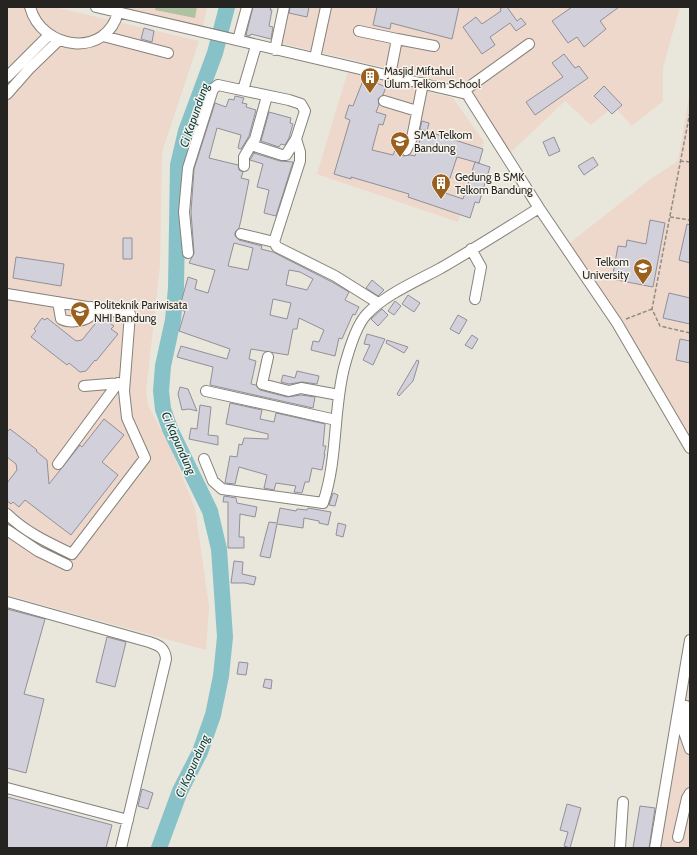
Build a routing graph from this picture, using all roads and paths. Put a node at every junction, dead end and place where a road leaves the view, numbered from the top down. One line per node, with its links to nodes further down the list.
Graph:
1 (30, 7): 8 (street)
2 (96, 7): 6 (street)
3 (247, 7): 11 (street)
4 (284, 7): 16 (street)
5 (326, 7): 18 (street)
6 (118, 12): 9 (street); 11 (street)
7 (359, 31): 10 (street)
8 (49, 35): 12 (street); 20 (street)
9 (102, 36): 12 (street); 17 (street)
10 (397, 39): 15 (street); 19 (street)
11 (238, 40): 14 (street)
12 (58, 41): 24 (street)
13 (529, 44): 23 (street)
14 (256, 46): 16 (street); 22 (street)
15 (434, 46)
16 (275, 50): 18 (street)
17 (168, 53)
18 (315, 58): 19 (street)
19 (390, 75): 21 (street)
20 (7, 77)
21 (423, 83): 23 (street); 27 (street)
22 (244, 90): 25 (street); 41 (street)
23 (462, 92): 35 (street)
24 (7, 94)
25 (267, 96): 29 (street); 30 (street)
26 (384, 101): 27 (street)
27 (416, 111): 31 (street)
28 (690, 112): 32 (path)
29 (296, 139): 30 (street); 39 (street)
30 (251, 145): 34 (street)
31 (406, 150)
32 (680, 160): 33 (path); 36 (path)
33 (690, 162)
34 (244, 166)
35 (539, 208): 40 (street); 48 (street)
36 (670, 217): 37 (path); 47 (path)
37 (690, 220)
38 (241, 234): 39 (street)
39 (274, 242): 45 (street)
40 (471, 249): 43 (street); 45 (street)
41 (188, 253)
42 (7, 294): 44 (street)
43 (475, 299)
44 (58, 302): 46 (street); 46 (street)
45 (378, 303): 54 (street)
46 (91, 307): 51 (street)
47 (652, 309): 48 (path); 49 (path)
48 (617, 323): 56 (street)
49 (690, 333)
50 (268, 356): 54 (street)
51 (121, 383): 52 (street); 58 (street); 59 (street)
52 (84, 386)
53 (206, 391): 55 (street)
54 (339, 395): 55 (street)
55 (336, 420): 57 (street)
56 (690, 448)
57 (204, 459)
58 (58, 464)
59 (7, 514)
60 (7, 530): 61 (street)
61 (67, 565)
62 (7, 602): 69 (street)
63 (690, 640): 73 (street)
64 (690, 680): 65 (street)
65 (690, 749)
66 (7, 788): 69 (street)
67 (690, 793): 70 (street)
68 (624, 802): 72 (street)
69 (128, 820): 71 (street)
70 (678, 837)
71 (121, 848)
72 (620, 848)
73 (655, 848)

